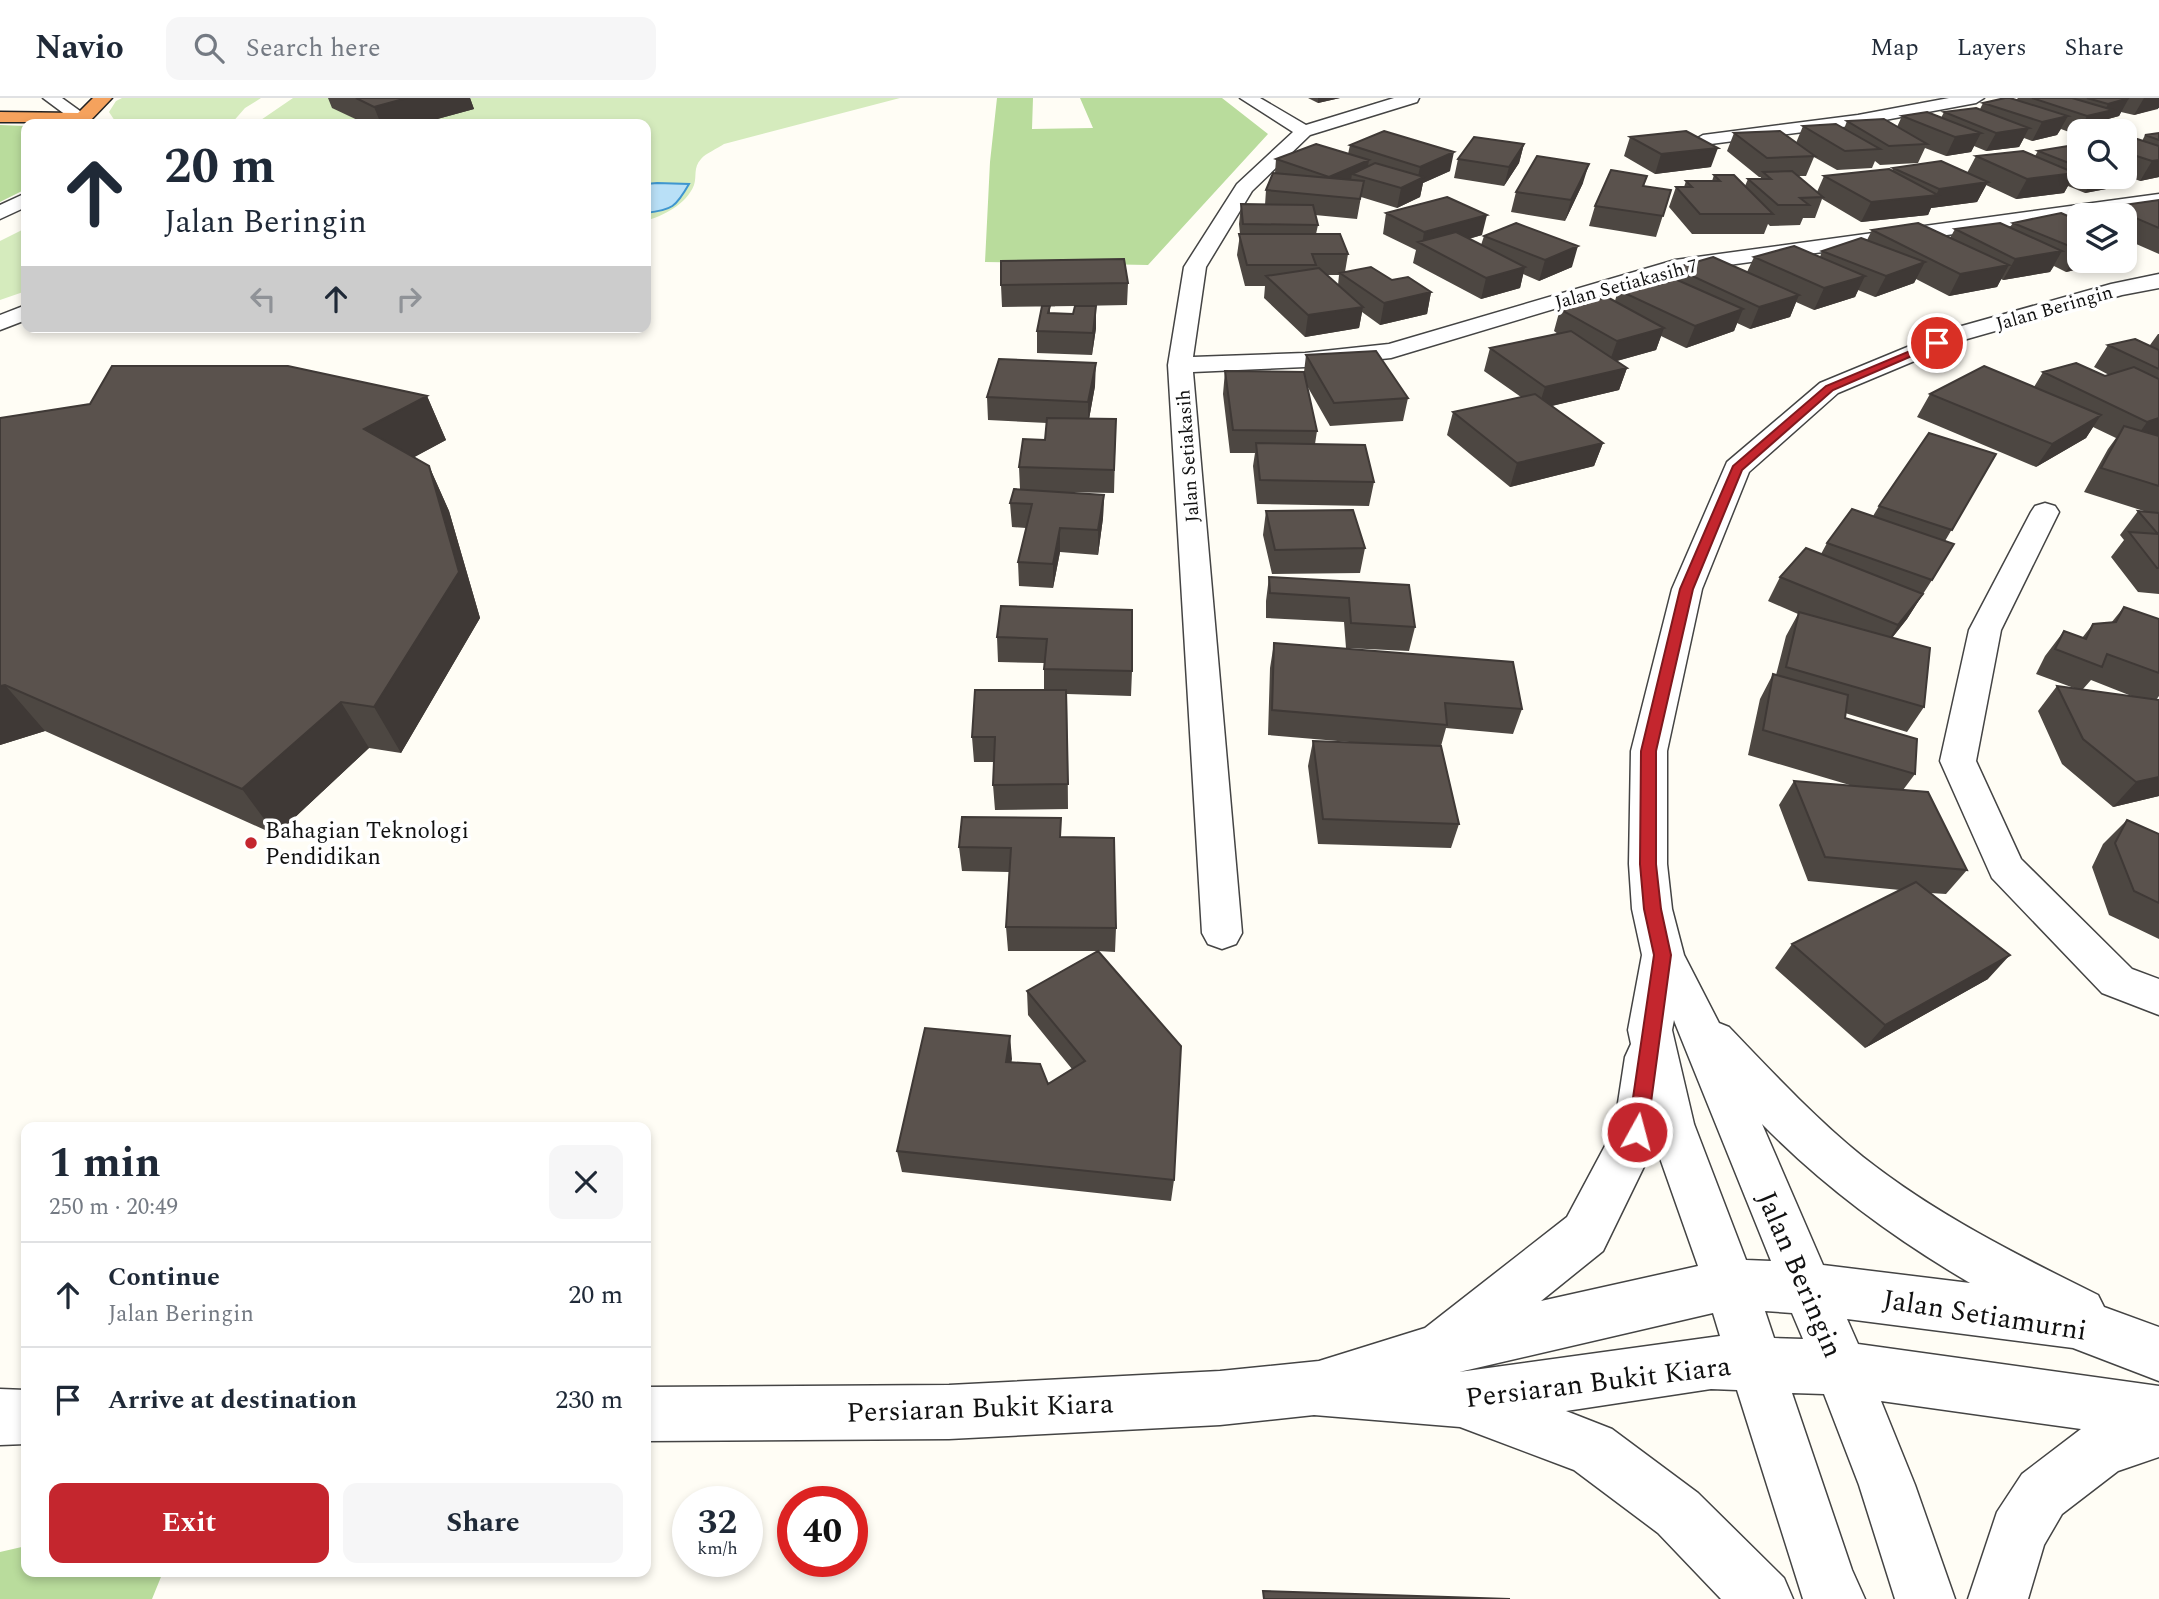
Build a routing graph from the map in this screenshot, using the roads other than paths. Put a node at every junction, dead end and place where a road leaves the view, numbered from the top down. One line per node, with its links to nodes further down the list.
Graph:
1 (81, 98): 6 (highway)
2 (104, 98): 10 (highway)
3 (1248, 98): 11 (street)
4 (1411, 98): 11 (street, Jalan Setiakasih)
5 (1976, 98): 12 (street)
6 (55, 101): 7 (highway); 9 (street)
7 (0, 117): 8 (highway)
8 (43, 119)
9 (83, 119)
10 (87, 119)
11 (1304, 131): 23 (street, Jalan Setiakasih)
12 (1703, 140)
13 (2159, 200): 23 (street, Jalan Setiakasih 7)
14 (21, 202): 15 (street)
15 (0, 213)
16 (21, 216): 17 (street)
17 (0, 226)
18 (2159, 281): 27 (street, Jalan Beringin)
19 (21, 304): 20 (street)
20 (0, 308)
21 (21, 314): 22 (street)
22 (0, 323)
23 (1180, 365): 25 (street, Jalan Setiakasih)
24 (2045, 512): 26 (street)
25 (1222, 933)
26 (2159, 997)
27 (1674, 1027): 28 (street, Jalan Beringin); 29 (street, Jalan Beringin); 30 (street); 31 (street)
28 (1730, 1284): 29 (street, Jalan Setiamurni); 30 (street, Persiaran Bukit Kiara); 32 (street, Jalan Beringin)
29 (1807, 1288): 31 (street, Jalan Setiamurni); 33 (street, Jalan Beringin)
30 (1437, 1351): 34 (street, Persiaran Bukit Kiara)
31 (2159, 1353)
32 (1756, 1364): 33 (street, Persiaran Bukit Kiara); 35 (street, Persiaran Bukit Kiara); 42 (street, Jalan Beringin)
33 (1841, 1368): 37 (street); 43 (street, Jalan Beringin)
34 (1314, 1388): 35 (street, Persiaran Bukit Kiara); 36 (street, Persiaran Bukit Kiara)
35 (1463, 1400): 41 (street)
36 (651, 1413)
37 (2159, 1413)
38 (0, 1417): 39 (street)
39 (21, 1417)
40 (2159, 1429): 44 (street)
41 (1763, 1599)
42 (1835, 1599)
43 (1925, 1599)
44 (1997, 1599)

